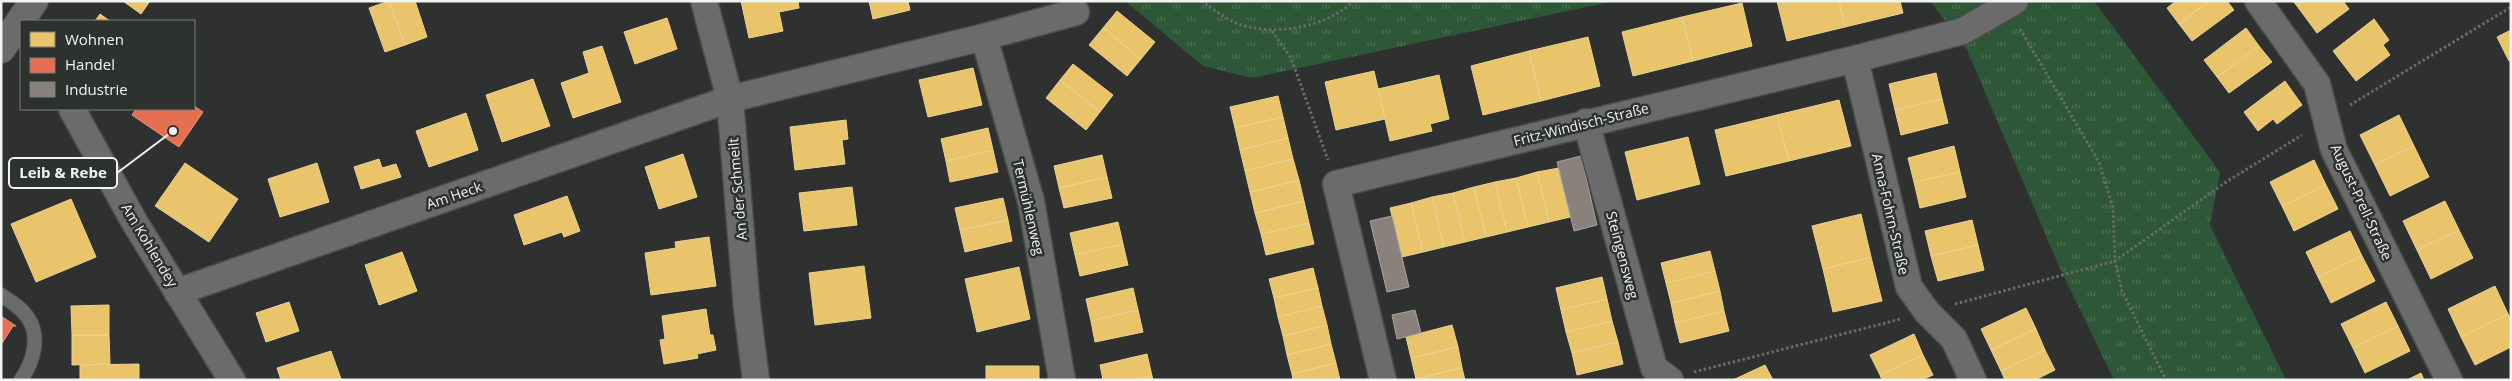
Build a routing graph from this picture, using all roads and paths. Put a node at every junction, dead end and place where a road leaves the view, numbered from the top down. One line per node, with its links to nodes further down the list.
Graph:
1 (704, 1): 13 (street, An der Schmeilt)
2 (1201, 1): 9 (path)
3 (1354, 1): 9 (path)
4 (2258, 1): 15 (street, August-Prell-Straße)
5 (2011, 4): 12 (street, Fritz-Windisch-Straße); 18 (path)
6 (2511, 7): 15 (path)
7 (1076, 12): 10 (street)
8 (20, 22): 11 (street)
9 (1272, 31): 17 (path)
10 (984, 36): 13 (street); 26 (street, Termühlenweg)
11 (1, 49)
12 (1855, 59): 16 (street, Fritz-Windisch-Straße); 21 (street, Anna-Fohrn-Straße)
13 (730, 99): 19 (street, Am Heck); 25 (street, An der Schmeilt)
14 (73, 110): 19 (street, Am Kohlendey)
15 (2328, 119): 18 (path); 30 (street, August-Prell-Straße)
16 (1586, 122): 17 (street, Fritz-Windisch-Straße); 22 (street, Steingensweg)
17 (1336, 184): 27 (street)
18 (2116, 261): 21 (path); 29 (path)
19 (178, 292): 24 (street, Am Kohlendey)
20 (1, 294): 23 (lane)
21 (1927, 312): 22 (path); 28 (street, Anna-Fohrn-Straße)
22 (1669, 379)
23 (21, 380)
24 (232, 380)
25 (756, 380)
26 (1062, 380)
27 (1383, 380)
28 (1973, 380)
29 (2166, 380)
30 (2449, 380)

